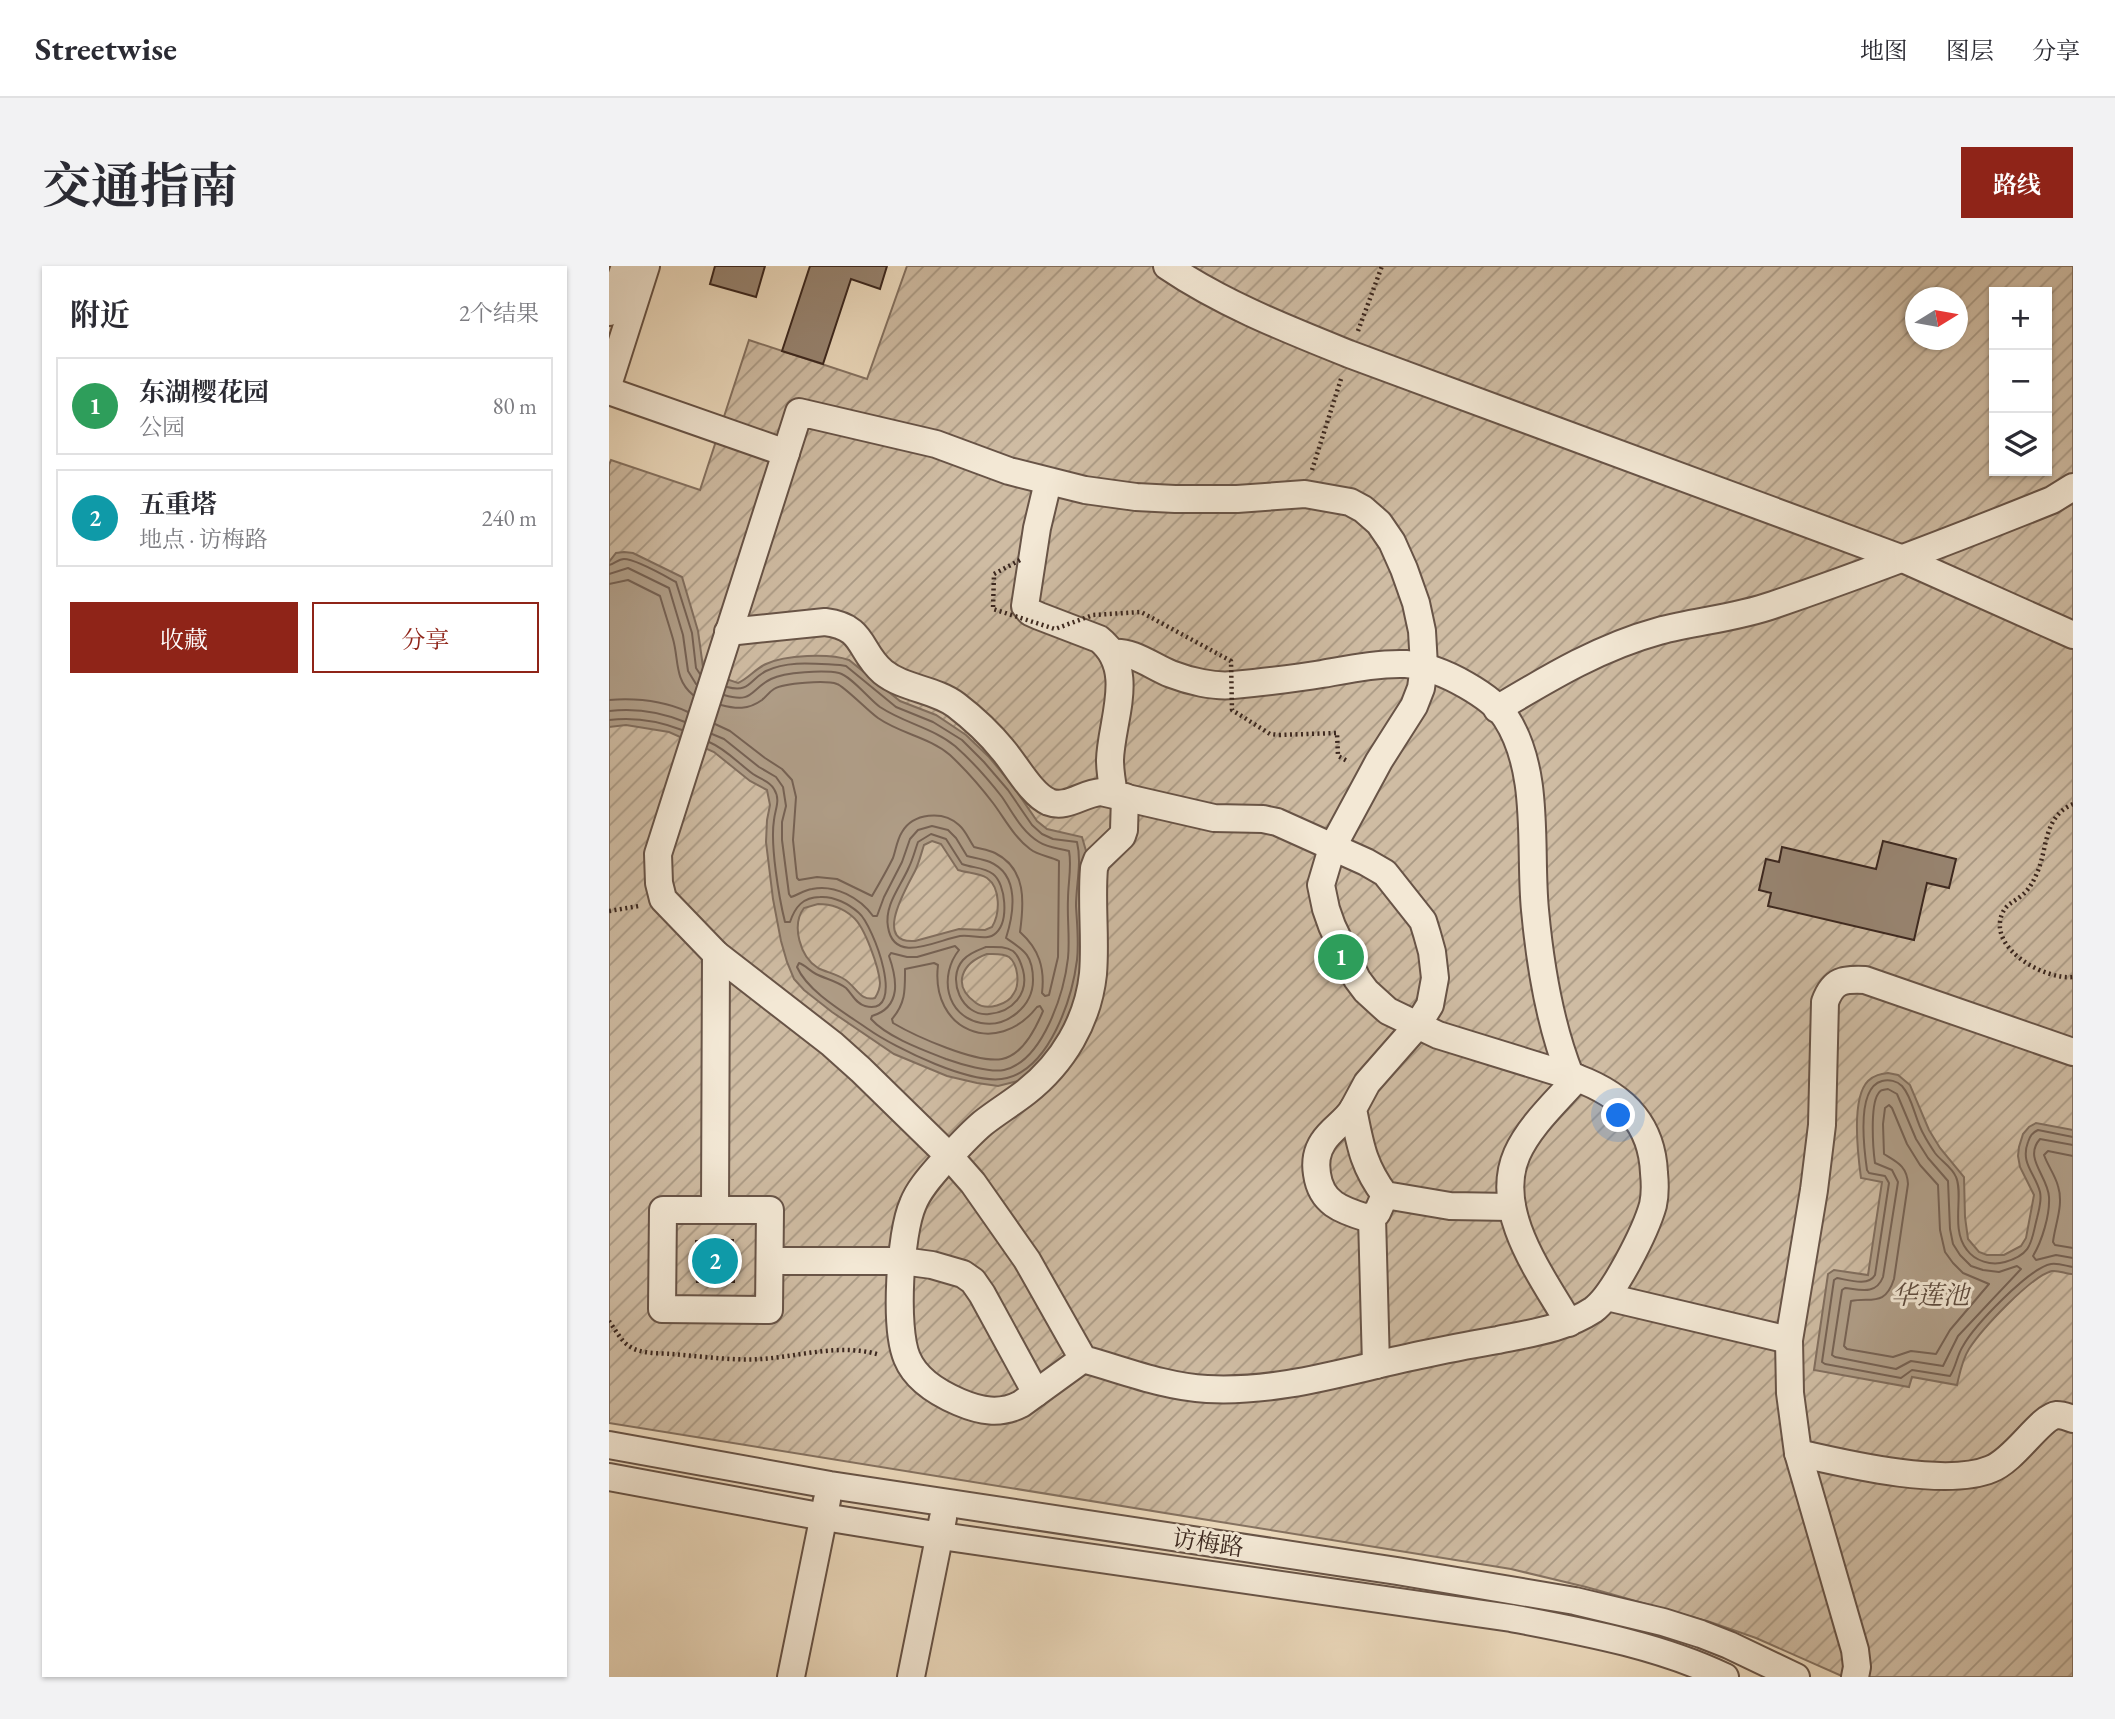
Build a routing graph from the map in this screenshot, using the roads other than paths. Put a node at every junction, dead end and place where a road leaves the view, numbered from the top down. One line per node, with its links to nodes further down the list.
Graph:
1 (625, 266): 4 (street)
2 (646, 266): 5 (street)
3 (1167, 266): 11 (street)
4 (609, 312)
5 (614, 349): 6 (street)
6 (609, 382)
7 (609, 391): 8 (street)
8 (786, 453): 9 (street); 12 (street)
9 (1048, 482): 14 (street); 15 (street)
10 (2073, 487): 11 (street)
11 (1903, 559): 13 (street); 16 (street)
12 (728, 632): 17 (street); 19 (street)
13 (2073, 635)
14 (1112, 653): 15 (street); 17 (street)
15 (1424, 666): 16 (street); 18 (street)
16 (1497, 709): 22 (street)
17 (1119, 795): 18 (street); 24 (street)
18 (1332, 848): 20 (street); 20 (street)
19 (716, 954): 24 (street); 27 (street)
20 (1417, 1026): 22 (street); 23 (street)
21 (2073, 1052): 32 (street)
22 (1573, 1077): 26 (street); 30 (street)
23 (1350, 1123): 25 (street); 25 (street)
24 (949, 1156): 29 (street); 33 (street)
25 (1378, 1206): 26 (street); 34 (street)
26 (1511, 1208): 31 (street)
27 (715, 1210): 28 (street); 28 (street)
28 (770, 1261): 29 (street)
29 (902, 1261): 35 (street); 35 (street)
30 (1607, 1297): 31 (street); 32 (street)
31 (1569, 1324): 34 (street)
32 (1789, 1340): 38 (street)
33 (1083, 1359): 34 (street); 35 (street)
34 (1376, 1365)
35 (1036, 1393)
36 (2073, 1419): 38 (street)
37 (609, 1445): 40 (street, 访梅路)
38 (1798, 1453): 50 (street)
39 (609, 1477): 42 (street, 访梅路)
40 (830, 1485): 41 (street, 访梅路); 42 (street)
41 (946, 1503): 43 (street); 44 (street, 访梅路)
42 (824, 1517): 43 (street, 访梅路); 46 (street)
43 (941, 1536): 45 (street, 访梅路); 47 (street)
44 (1516, 1590): 45 (street); 49 (street, 访梅路)
45 (1511, 1618): 48 (street, 访梅路)
46 (791, 1677)
47 (911, 1677)
48 (1725, 1677)
49 (1797, 1677)
50 (1855, 1677)

